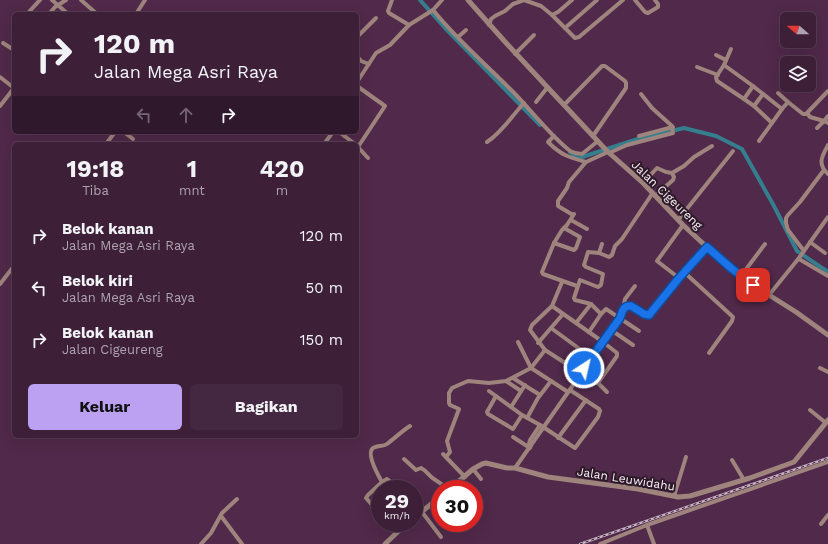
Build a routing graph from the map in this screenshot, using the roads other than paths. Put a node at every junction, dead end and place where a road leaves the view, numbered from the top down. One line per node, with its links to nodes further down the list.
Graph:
1 (40, 0): 17 (street)
2 (52, 0): 15 (street)
3 (66, 0): 15 (street)
4 (81, 0): 20 (street)
5 (145, 0): 21 (street)
6 (392, 0): 24 (street)
7 (442, 0): 16 (street)
8 (524, 0): 22 (street); 25 (street)
9 (572, 0): 22 (street)
10 (597, 0): 26 (street)
11 (623, 0): 26 (street)
12 (635, 0): 13 (street)
13 (655, 0)
14 (469, 1): 25 (street, Jalan Cigeureng)
15 (58, 5): 18 (street); 19 (street)
16 (431, 11): 24 (street); 30 (street)
17 (29, 12)
18 (51, 12)
19 (66, 12)
20 (95, 12)
21 (137, 12)
22 (552, 14): 26 (street)
23 (376, 18): 28 (street)
24 (409, 25): 38 (street)
25 (490, 25): 34 (street, Jalan Cigeureng)
26 (565, 28)
27 (466, 30): 30 (street)
28 (359, 35)
29 (534, 35): 34 (street)
30 (458, 37): 59 (street)
31 (3, 43): 32 (street)
32 (12, 49)
33 (731, 49): 37 (street)
34 (515, 54): 47 (street, Jalan Cigeureng)
35 (716, 55): 37 (street)
36 (359, 58): 38 (street)
37 (726, 60): 39 (street)
38 (369, 64): 43 (street)
39 (724, 65): 41 (street); 45 (street)
40 (697, 67): 41 (street)
41 (718, 75): 53 (street)
42 (0, 77): 44 (street)
43 (359, 79)
44 (12, 86)
45 (753, 86): 52 (street); 53 (street)
46 (359, 88): 78 (street)
47 (547, 88): 55 (street); 57 (street, Jalan Cigeureng)
48 (12, 90): 54 (street)
49 (828, 91): 62 (street)
50 (778, 93): 56 (street)
51 (641, 94): 67 (street)
52 (763, 94): 60 (street); 61 (street)
53 (744, 99): 60 (street)
54 (2, 101): 58 (street)
55 (536, 102)
56 (788, 102): 61 (street); 62 (street)
57 (564, 105): 70 (street, Jalan Cigeureng); 70 (street)
58 (0, 106)
59 (522, 106): 72 (street); 77 (street)
60 (754, 106): 65 (street)
61 (782, 109): 65 (street)
62 (807, 113): 64 (street)
63 (828, 116): 64 (street)
64 (826, 122): 66 (street)
65 (772, 123): 75 (street)
66 (817, 128)
67 (673, 129): 71 (street); 82 (street)
68 (127, 134): 73 (street)
69 (342, 134): 76 (street)
70 (593, 136): 74 (street, Jalan Cigeureng)
71 (639, 136)
72 (552, 137): 74 (street); 85 (street)
73 (133, 139)
74 (598, 141): 82 (street, Jalan Cigeureng)
75 (759, 141)
76 (352, 142)
77 (487, 142)
78 (359, 143)
79 (828, 144): 86 (street)
80 (712, 146): 87 (street)
81 (359, 148): 84 (street)
82 (607, 151): 85 (street); 88 (street, Jalan Cigeureng)
83 (733, 151): 92 (street)
84 (368, 158)
85 (586, 162): 91 (street)
86 (826, 172): 101 (street)
87 (672, 173): 88 (street); 89 (street)
88 (643, 183): 89 (street, Jalan Cigeureng)
89 (653, 195): 92 (street, Jalan Cigeureng); 102 (street)
90 (828, 217): 97 (street)
91 (570, 220): 94 (street); 95 (street)
92 (678, 220): 93 (street, Jalan Cigeureng)
93 (683, 225): 100 (street, Jalan Cigeureng); 109 (street)
94 (564, 228): 96 (street); 96 (street)
95 (586, 228)
96 (554, 242): 110 (street)
97 (810, 242): 101 (street); 103 (street)
98 (602, 244): 102 (street)
99 (765, 244): 107 (street)
100 (707, 247): 106 (street); 107 (street, Jalan Cigeureng)
101 (803, 252): 104 (street)
102 (599, 253): 112 (street)
103 (825, 253)
104 (799, 258): 108 (street); 114 (street)
105 (12, 269): 111 (street)
106 (684, 272): 109 (street); 132 (street)
107 (741, 276): 114 (street, Jalan Cigeureng)
108 (828, 276)
109 (679, 278): 117 (street)
110 (562, 282): 112 (street); 116 (street)
111 (0, 284)
112 (577, 286): 115 (street)
113 (635, 286): 117 (street)
114 (768, 295): 126 (street, Jalan Cigeureng)
115 (591, 304): 119 (street); 121 (street)
116 (552, 306): 118 (street); 129 (street)
117 (623, 309): 120 (street)
118 (563, 314): 121 (street); 122 (street)
119 (601, 314): 120 (street); 125 (street)
120 (620, 318): 123 (street); 124 (street)
121 (576, 323): 125 (street)
122 (551, 328): 129 (street); 133 (street)
123 (611, 330): 128 (street); 130 (street)
124 (639, 331)
125 (589, 332): 128 (street)
126 (827, 333)
127 (518, 342): 134 (street)
128 (603, 342): 133 (street); 141 (street)
129 (538, 343): 131 (street)
130 (632, 345)
131 (545, 350): 134 (street); 137 (street)
132 (709, 353)
133 (592, 358): 137 (street)
134 (531, 368): 138 (street); 140 (street)
135 (820, 368): 136 (street)
136 (828, 372)
137 (581, 374): 141 (street); 145 (street)
138 (513, 378): 139 (street); 142 (street)
139 (506, 380): 144 (street); 165 (street)
140 (551, 381): 145 (street); 147 (street)
141 (598, 384): 146 (street)
142 (525, 385): 144 (street); 147 (street)
143 (489, 391): 148 (street)
144 (521, 391): 150 (street)
145 (569, 391): 149 (street); 155 (street)
146 (607, 392)
147 (540, 395): 152 (street)
148 (496, 396): 150 (street); 152 (street)
149 (586, 400): 157 (street); 157 (street)
150 (511, 407): 152 (street)
151 (810, 410): 153 (street)
152 (524, 417): 155 (street)
153 (827, 421): 170 (street, Jalan Leuwidahu)
154 (410, 426): 167 (street)
155 (542, 426): 157 (street); 158 (street)
156 (513, 437): 158 (street)
157 (558, 438)
158 (531, 447): 163 (street)
159 (686, 457): 172 (street)
160 (404, 459): 168 (street)
161 (732, 460): 170 (street)
162 (828, 462): 181 (street)
163 (515, 468): 164 (street, Jalan Leuwidahu); 172 (street, Jalan Leuwidahu)
164 (473, 469): 165 (street); 166 (street)
165 (465, 477): 169 (street)
166 (481, 479)
167 (381, 480)
168 (438, 480)
169 (461, 480)
170 (744, 480): 172 (street, Jalan Leuwidahu)
171 (371, 492): 174 (street)
172 (674, 496)
173 (237, 499): 179 (street)
174 (371, 504)
175 (431, 505): 176 (street)
176 (423, 511)
177 (423, 513): 183 (street)
178 (828, 515): 180 (street)
179 (221, 516): 184 (street); 185 (street)
180 (821, 524)
181 (647, 525): 187 (street); 188 (street)
182 (397, 532): 186 (street)
183 (441, 537)
184 (201, 544)
185 (242, 544)
186 (385, 544)
187 (600, 544)
188 (654, 544)

